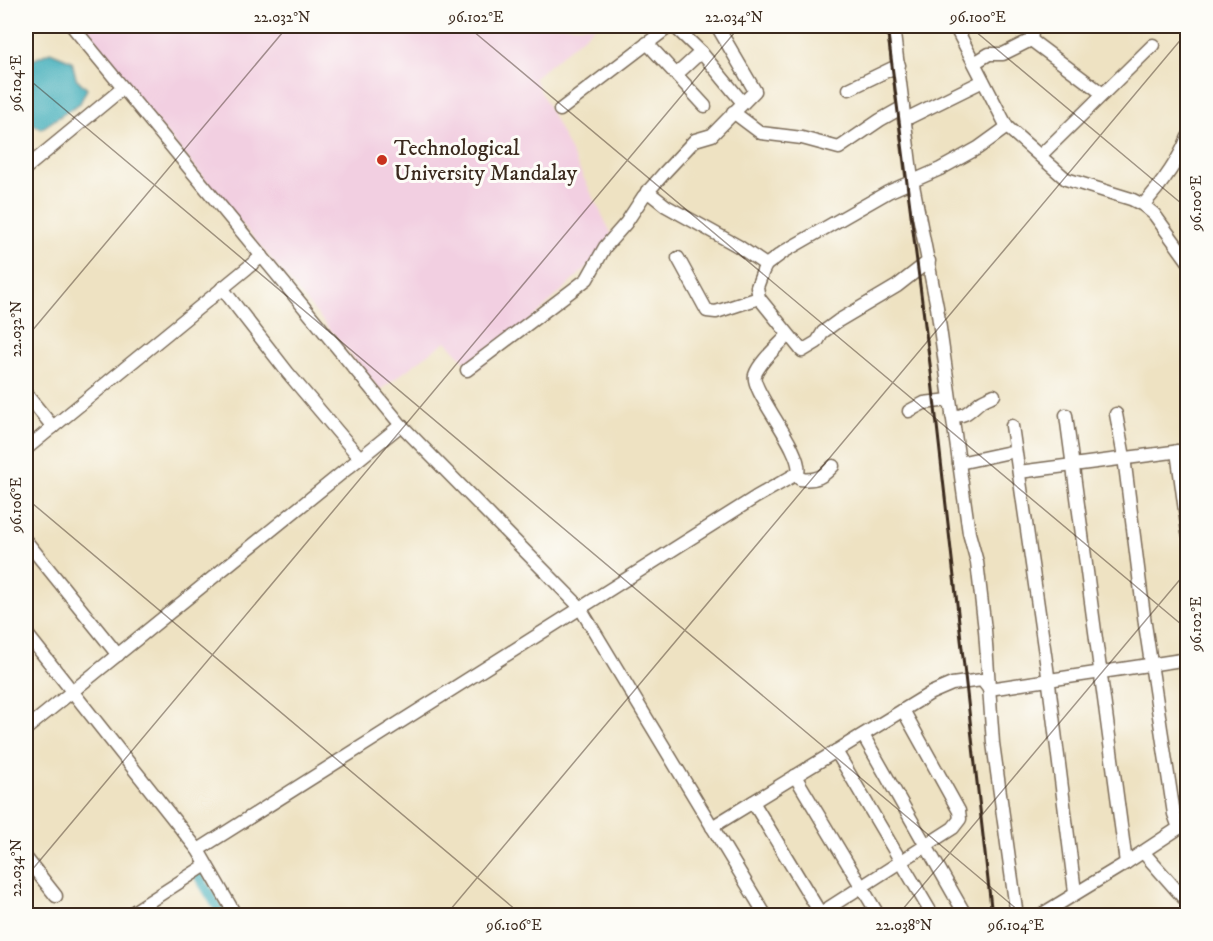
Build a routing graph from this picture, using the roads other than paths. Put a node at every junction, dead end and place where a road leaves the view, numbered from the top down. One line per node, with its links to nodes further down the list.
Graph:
1 (72, 26): 15 (street)
2 (672, 26): 8 (street); 10 (street)
3 (717, 26): 19 (street)
4 (893, 26): 12 (street)
5 (955, 26): 11 (street)
6 (1033, 26): 7 (street)
7 (1031, 40): 11 (street); 17 (street)
8 (647, 43): 13 (street); 20 (street)
9 (1153, 45): 17 (street)
10 (701, 52): 13 (street); 19 (street)
11 (976, 62): 14 (street)
12 (899, 65): 16 (street); 21 (street)
13 (677, 74): 18 (street)
14 (983, 81): 21 (street); 22 (street)
15 (123, 88): 25 (street); 29 (street)
16 (849, 89)
17 (1103, 94): 24 (street)
18 (705, 106)
19 (738, 108): 21 (street); 27 (street)
20 (560, 110)
21 (903, 114): 26 (street)
22 (1007, 127): 24 (street); 26 (street)
23 (1188, 137): 28 (street)
24 (1041, 155): 28 (street)
25 (26, 168)
26 (912, 180): 31 (street); 33 (street)
27 (647, 192): 33 (street); 37 (street)
28 (1143, 205): 32 (street)
29 (262, 256): 34 (street); 45 (street)
30 (678, 258): 35 (street)
31 (929, 261): 36 (street); 40 (street)
32 (1188, 261)
33 (766, 265): 35 (street)
34 (222, 288): 47 (street); 52 (street)
35 (759, 298): 36 (street)
36 (788, 335): 57 (street)
37 (467, 370)
38 (26, 394): 47 (street)
39 (994, 395): 44 (street)
40 (950, 399): 41 (street); 44 (street)
41 (909, 411)
42 (1116, 414): 51 (street)
43 (1066, 415): 54 (street)
44 (952, 416): 53 (street)
45 (401, 425): 52 (street); 60 (street)
46 (1012, 426): 49 (street)
47 (52, 427): 48 (street)
48 (26, 449)
49 (1015, 451): 53 (street); 56 (street)
50 (1182, 451): 51 (street); 58 (street)
51 (1124, 457): 54 (street); 64 (street)
52 (360, 458): 62 (street)
53 (959, 463): 67 (street)
54 (1074, 465): 56 (street); 65 (street)
55 (833, 466): 57 (street)
56 (1019, 472): 66 (street)
57 (798, 473): 60 (street)
58 (1188, 533)
59 (26, 541): 62 (street)
60 (580, 609): 76 (street); 78 (street)
61 (26, 633): 68 (street)
62 (118, 655): 68 (street)
63 (1188, 659): 64 (street)
64 (1152, 665): 65 (street); 75 (street)
65 (1101, 672): 66 (street); 82 (street)
66 (1049, 680): 67 (street); 85 (street)
67 (989, 689): 69 (street); 95 (street)
68 (74, 691): 70 (street); 78 (street)
69 (903, 710): 71 (street); 77 (street)
70 (26, 729)
71 (863, 735): 72 (street); 77 (street)
72 (836, 751): 73 (street); 81 (street)
73 (795, 776): 74 (street); 84 (street)
74 (753, 802): 76 (street); 88 (street)
75 (1183, 825): 79 (street)
76 (712, 827): 91 (street)
77 (926, 845): 81 (street); 94 (street)
78 (198, 850): 83 (street)
79 (1143, 852): 82 (street); 87 (street)
80 (26, 858): 86 (street)
81 (901, 861): 84 (street); 93 (street)
82 (1126, 863): 85 (street)
83 (206, 865): 89 (street); 90 (street)
84 (861, 886): 88 (street); 92 (street)
85 (1075, 892): 96 (street)
86 (56, 896)
87 (1188, 903)
88 (820, 914)
89 (127, 915)
90 (236, 915)
91 (766, 915)
92 (879, 915)
93 (933, 915)
94 (966, 915)
95 (1017, 915)
96 (1039, 915)

